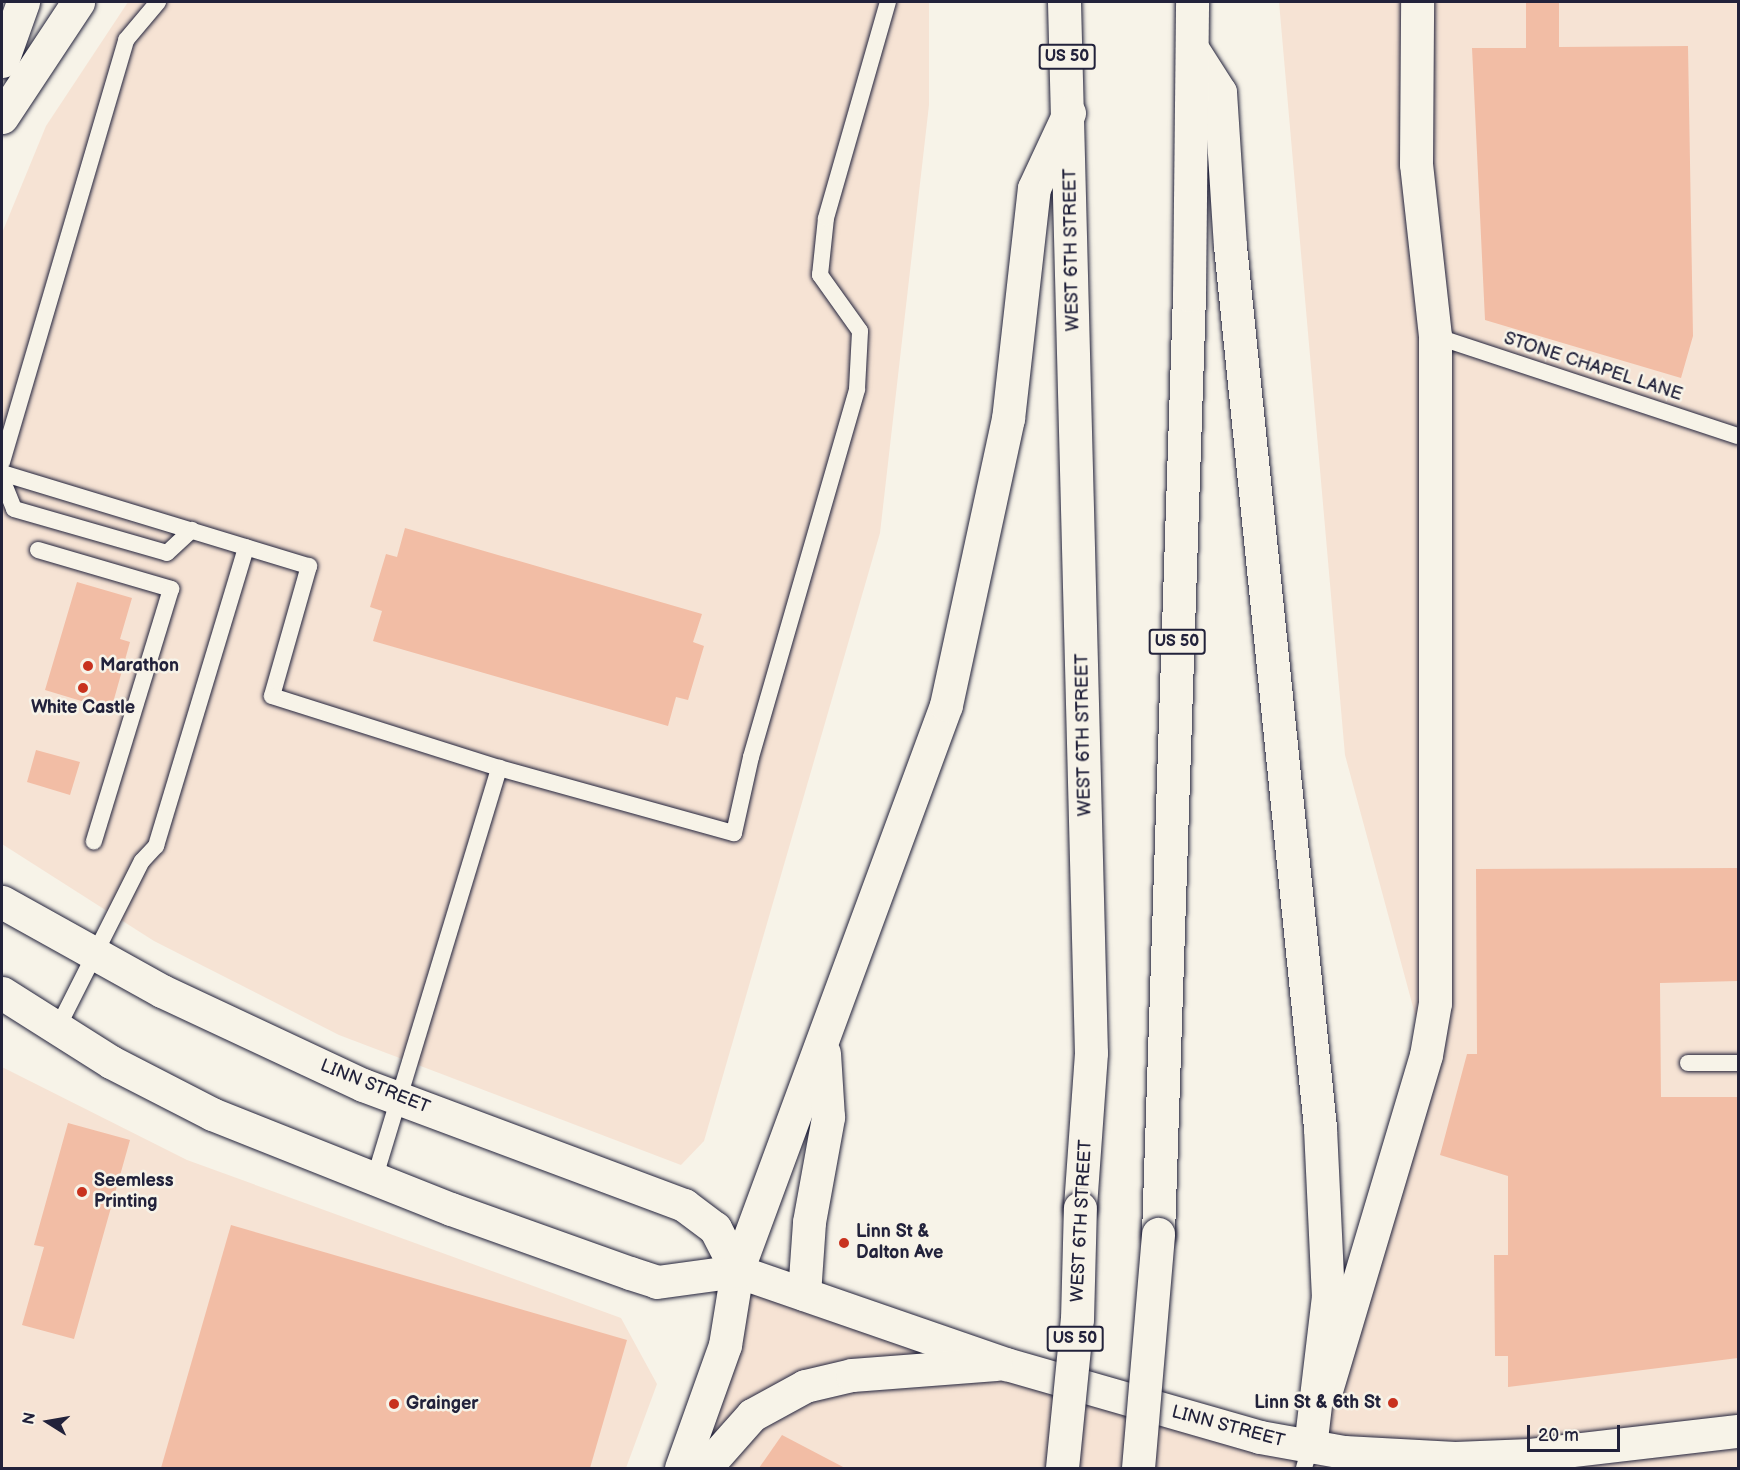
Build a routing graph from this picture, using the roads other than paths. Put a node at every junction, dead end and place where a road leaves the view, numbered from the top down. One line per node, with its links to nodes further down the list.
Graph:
1 (23, 2): 9 (main road)
2 (78, 2): 11 (main road)
3 (158, 2): 14 (lane)
4 (888, 2): 20 (lane)
5 (1064, 2): 10 (main road, WEST 6TH STREET / US 50)
6 (1192, 2): 8 (main road, US 50)
7 (1417, 2): 12 (main road)
8 (1193, 50): 35 (main road); 39 (main road, US 50, bridge)
9 (2, 61)
10 (1069, 112): 26 (main road); 38 (main road, WEST 6TH STREET / US 50, bridge)
11 (2, 117)
12 (1435, 336): 13 (lane, STONE CHAPEL LANE); 35 (main road)
13 (1738, 436)
14 (2, 462)
15 (2, 473): 17 (lane)
16 (2, 479): 17 (lane)
17 (192, 530): 18 (lane)
18 (246, 547): 20 (lane); 23 (lane)
19 (38, 550): 21 (lane)
20 (499, 768): 29 (lane)
21 (94, 841)
22 (2, 902): 23 (main road, LINN STREET)
23 (95, 955): 25 (lane); 29 (main road, LINN STREET)
24 (2, 993): 25 (main road, LINN STREET)
25 (58, 1027): 30 (main road, LINN STREET)
26 (823, 1042): 31 (main road); 32 (main road)
27 (1688, 1063): 28 (lane)
28 (1738, 1063)
29 (401, 1099): 30 (lane); 31 (main road, LINN STREET)
30 (374, 1180): 31 (main road, LINN STREET)
31 (737, 1272): 32 (main road, LINN STREET); 36 (main road)
32 (804, 1294): 33 (main road, LINN STREET)
33 (1006, 1364): 35 (main road, LINN STREET); 37 (main road)
34 (1738, 1431): 35 (main road, LINN STREET)
35 (1307, 1458)
36 (681, 1468)
37 (705, 1468)
38 (1062, 1468)
39 (1138, 1468)

